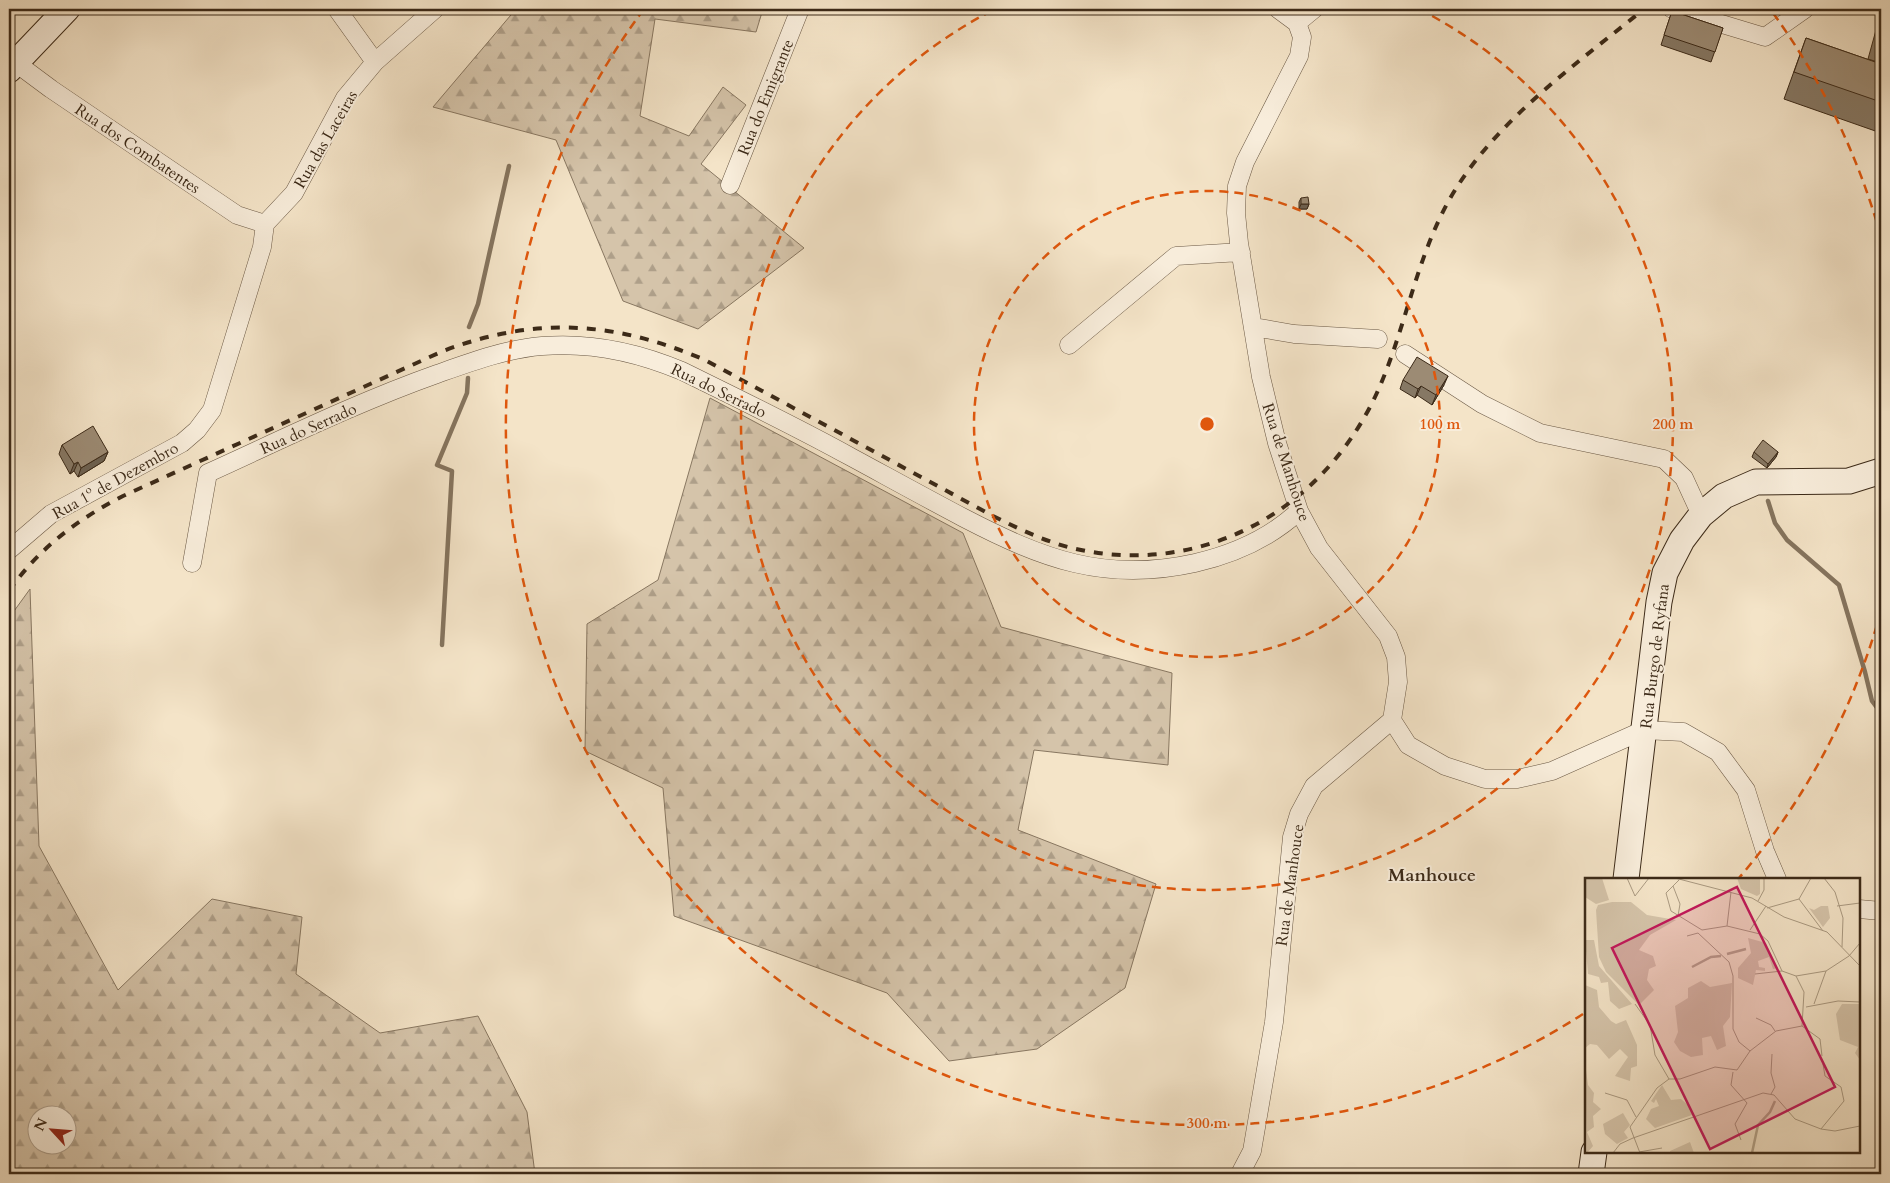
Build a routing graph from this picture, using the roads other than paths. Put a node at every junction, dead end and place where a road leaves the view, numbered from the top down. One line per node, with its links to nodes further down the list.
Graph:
1 (67, 9): 11 (main road)
2 (337, 9): 10 (street)
3 (435, 9): 10 (street, Rua das Laceiras)
4 (800, 9): 12 (street, Rua do Emigrante)
5 (1278, 9): 9 (street)
6 (1314, 9): 9 (street)
7 (1672, 9): 8 (street)
8 (1805, 9)
9 (1297, 23): 14 (street, Rua de Manhouce)
10 (375, 62): 13 (street, Rua das Laceiras)
11 (13, 66): 13 (street, Rua dos Combatentes)
12 (730, 185)
13 (264, 224): 22 (street, Rua 1º de Dezembro)
14 (1240, 252): 15 (street, Rua de Manhouce); 17 (street)
15 (1254, 327): 16 (street); 20 (street, Rua de Manhouce)
16 (1378, 339)
17 (1069, 345)
18 (1405, 354): 21 (street)
19 (1881, 471): 21 (main road, Rua Burgo de Ryfana)
20 (1299, 511): 23 (street, Rua do Serrado); 24 (street, Rua de Manhouce)
21 (1701, 515): 25 (main road, Rua Burgo de Ryfana)
22 (9, 550)
23 (192, 563)
24 (1392, 720): 25 (street); 31 (street, Rua de Manhouce)
25 (1644, 730): 26 (main road, Rua Burgo de Ryfana); 27 (street)
26 (1626, 878)
27 (1777, 878)
28 (1860, 909): 29 (street)
29 (1881, 911)
30 (1594, 1153): 32 (main road)
31 (1240, 1174)
32 (1591, 1174)

